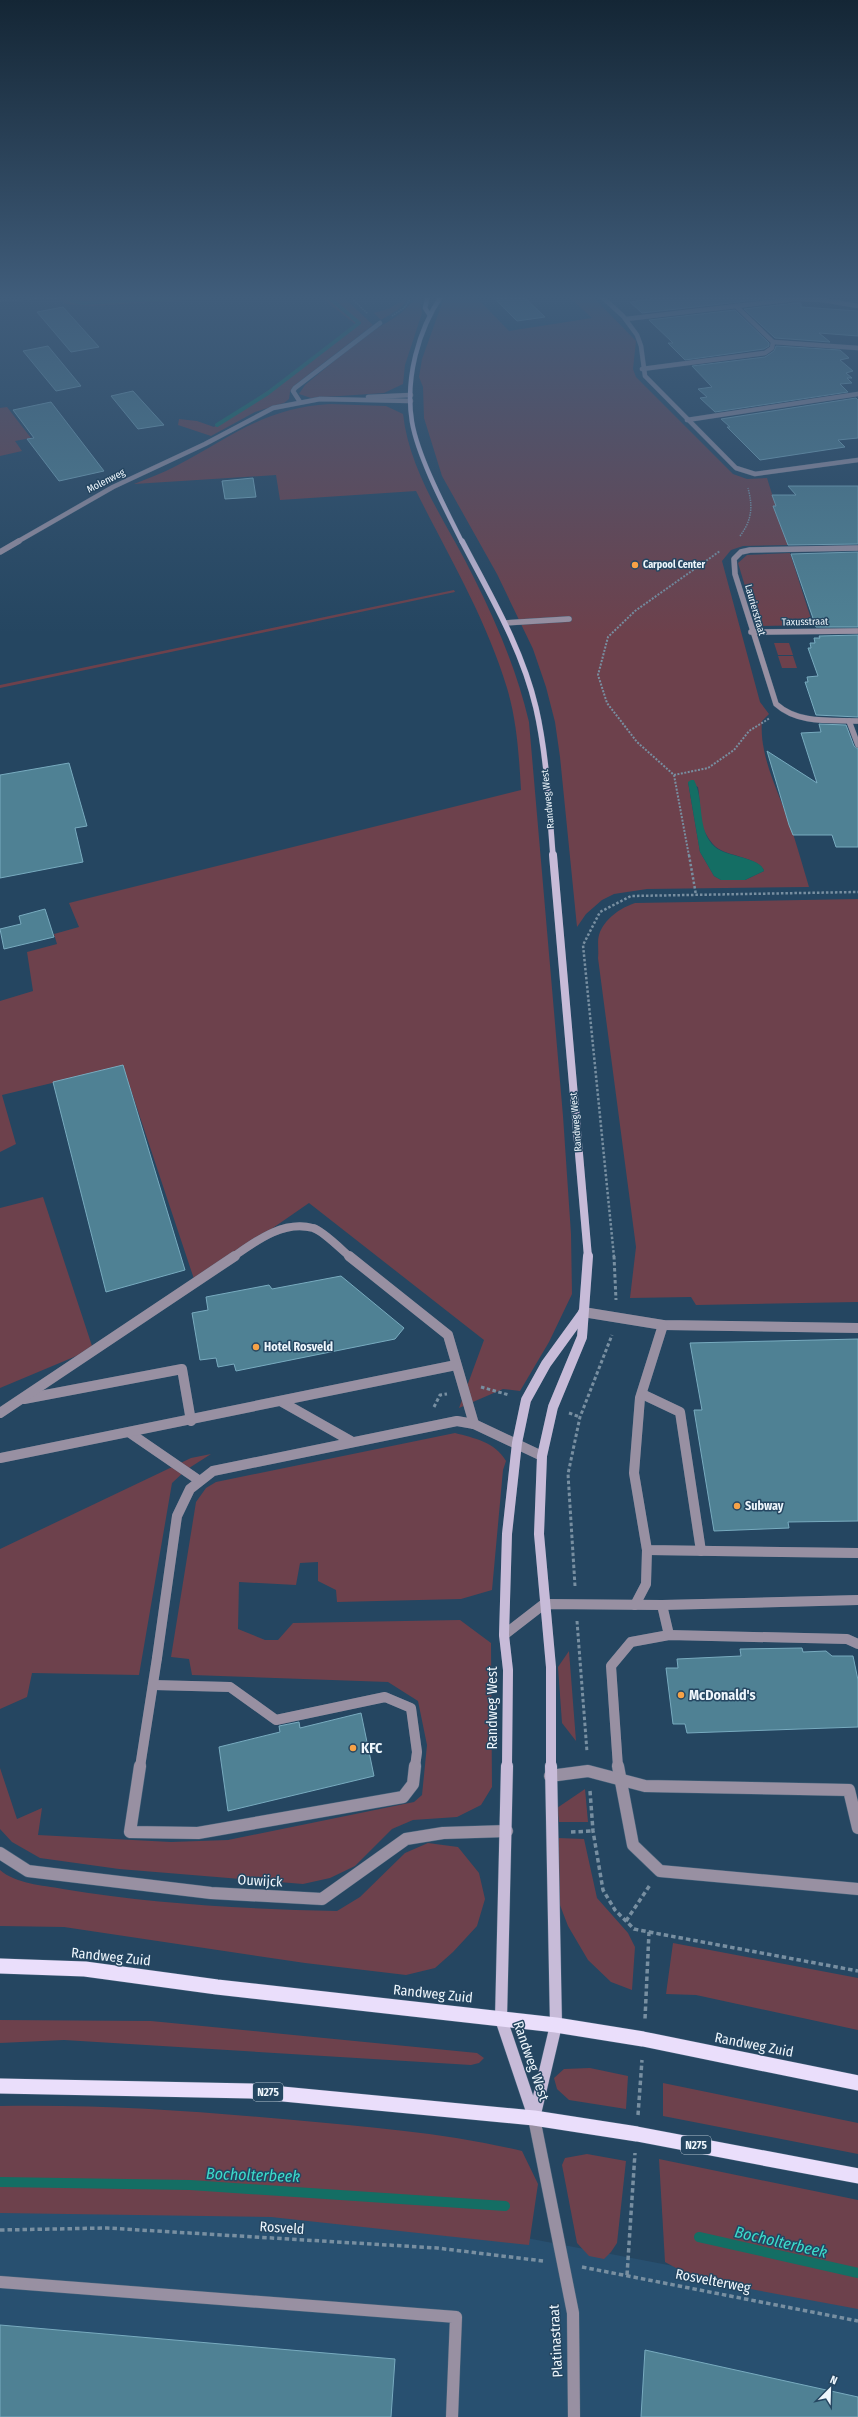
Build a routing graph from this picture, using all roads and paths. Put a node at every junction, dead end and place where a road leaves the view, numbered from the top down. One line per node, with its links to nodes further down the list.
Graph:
1 (275, 408): 11 (street, Molenweg)
2 (411, 408): 13 (street, Randweg West)
3 (675, 408): 5 (street)
4 (767, 408): 5 (street)
5 (687, 420): 7 (street)
6 (858, 460): 7 (street)
7 (744, 472): 8 (path)
8 (735, 539)
9 (725, 547): 20 (path)
10 (858, 548): 15 (street, Laurierstraat)
11 (0, 552)
12 (569, 619): 13 (street)
13 (505, 623): 24 (street, Randweg West)
14 (858, 631): 15 (street, Taxusstraat)
15 (751, 632): 16 (street, Laurierstraat)
16 (787, 714): 18 (street); 20 (path)
17 (858, 720): 18 (street)
18 (849, 721): 19 (street)
19 (858, 745)
20 (674, 775): 23 (path)
21 (851, 892): 22 (path)
22 (858, 892)
23 (696, 894)
24 (583, 1312): 25 (street); 31 (street, Randweg West); 33 (street, Randweg West)
25 (663, 1325): 26 (street); 29 (street)
26 (858, 1328)
27 (456, 1365): 28 (street); 30 (street); 32 (street)
28 (463, 1390): 31 (path); 37 (street); 38 (path)
29 (642, 1394): 45 (street); 46 (street)
30 (20, 1400): 34 (street); 36 (street)
31 (526, 1400): 41 (street, Randweg West)
32 (282, 1402): 36 (street); 40 (street)
33 (553, 1407): 35 (path); 42 (street, Randweg West)
34 (0, 1413)
35 (580, 1416)
36 (191, 1421): 39 (street)
37 (474, 1424): 38 (street); 41 (street)
38 (425, 1426): 40 (street)
39 (130, 1433): 43 (street); 44 (street)
40 (351, 1441): 44 (street)
41 (517, 1443): 42 (street); 52 (street, Randweg West)
42 (542, 1456): 49 (street, Randweg West)
43 (0, 1458)
44 (198, 1479): 55 (street)
45 (647, 1550): 46 (street); 50 (street)
46 (701, 1551): 47 (street)
47 (858, 1553)
48 (858, 1600): 51 (street)
49 (544, 1604): 50 (street); 52 (street); 56 (street, Randweg West)
50 (635, 1605): 51 (street)
51 (662, 1605): 53 (street)
52 (504, 1634): 59 (street, Randweg West)
53 (669, 1635): 54 (street); 57 (street)
54 (858, 1644)
55 (152, 1685): 55 (street)
56 (550, 1776): 57 (street); 68 (street, Randweg West)
57 (619, 1778): 58 (street); 61 (street)
58 (858, 1828)
59 (507, 1831): 60 (street, Ouwijck); 67 (street, Randweg West)
60 (0, 1852)
61 (660, 1871): 62 (street); 63 (path)
62 (858, 1889)
63 (626, 1921)
64 (649, 1932): 66 (path)
65 (0, 1966): 67 (main road, Randweg Zuid)
66 (858, 1971)
67 (501, 2019): 68 (main road, Randweg Zuid); 71 (street, Randweg West)
68 (556, 2025): 69 (main road, Randweg Zuid); 71 (street, Randweg West)
69 (858, 2084)
70 (0, 2086): 71 (main road, N275)
71 (534, 2118): 72 (main road, N275); 74 (street, Randweg West)
72 (858, 2176)
73 (0, 2230): 74 (path, Rosveld)
74 (563, 2263): 76 (path, Rosvelterweg); 78 (street, Platinastraat)
75 (0, 2282): 77 (street)
76 (858, 2321)
77 (452, 2417)
78 (574, 2417)

